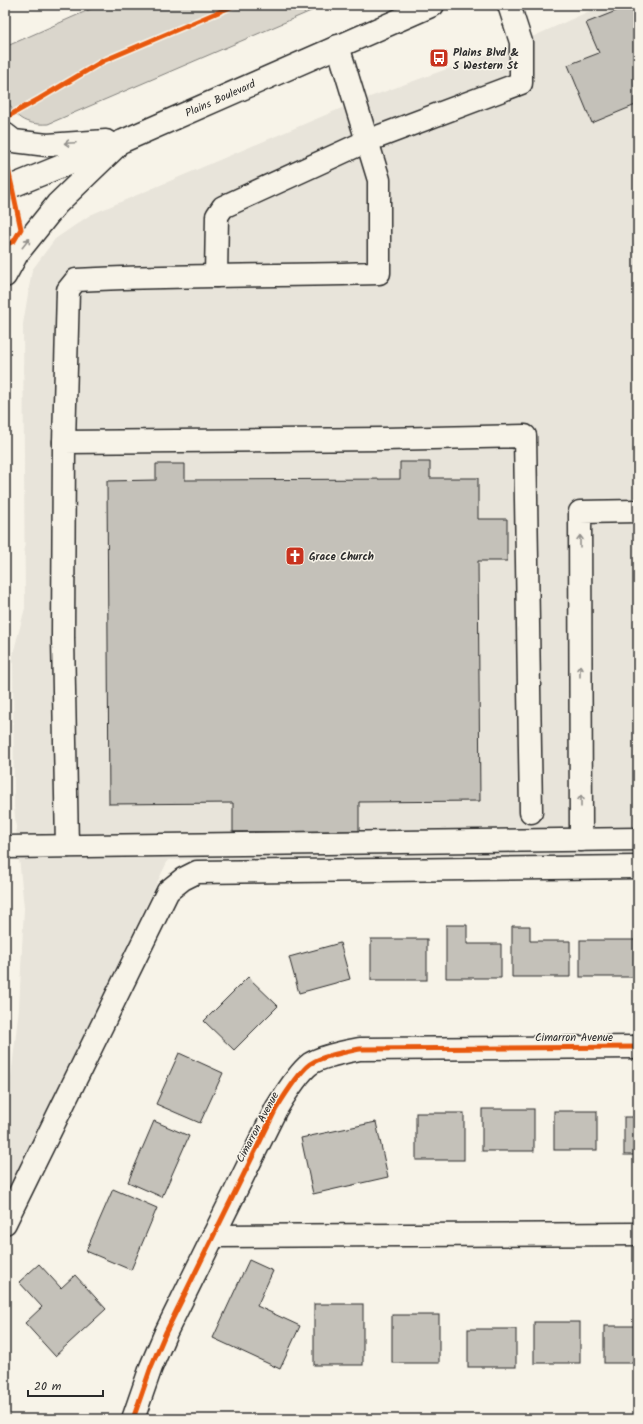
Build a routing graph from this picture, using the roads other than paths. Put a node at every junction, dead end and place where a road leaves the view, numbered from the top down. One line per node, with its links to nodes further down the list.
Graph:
1 (433, 5): 3 (main road, Plains Boulevard)
2 (509, 5): 6 (main road)
3 (338, 46): 5 (main road, Plains Boulevard); 6 (main road)
4 (5, 134): 5 (main road, one-way to 4)
5 (123, 140): 7 (main road, Plains Boulevard); 8 (main road, one-way to 5)
6 (367, 141): 9 (main road); 9 (main road)
7 (5, 189)
8 (5, 276)
9 (216, 276): 10 (main road)
10 (64, 442): 12 (main road); 15 (main road)
11 (638, 511): 14 (main road, one-way to 11)
12 (531, 812)
13 (638, 839): 14 (main road)
14 (581, 840): 15 (main road)
15 (67, 846): 16 (main road)
16 (5, 847)
17 (638, 867): 19 (main road)
18 (638, 1047): 21 (main road, Cimarron Avenue)
19 (5, 1223)
20 (638, 1234): 21 (main road)
21 (213, 1236): 22 (main road, Cimarron Avenue)
22 (133, 1419)

